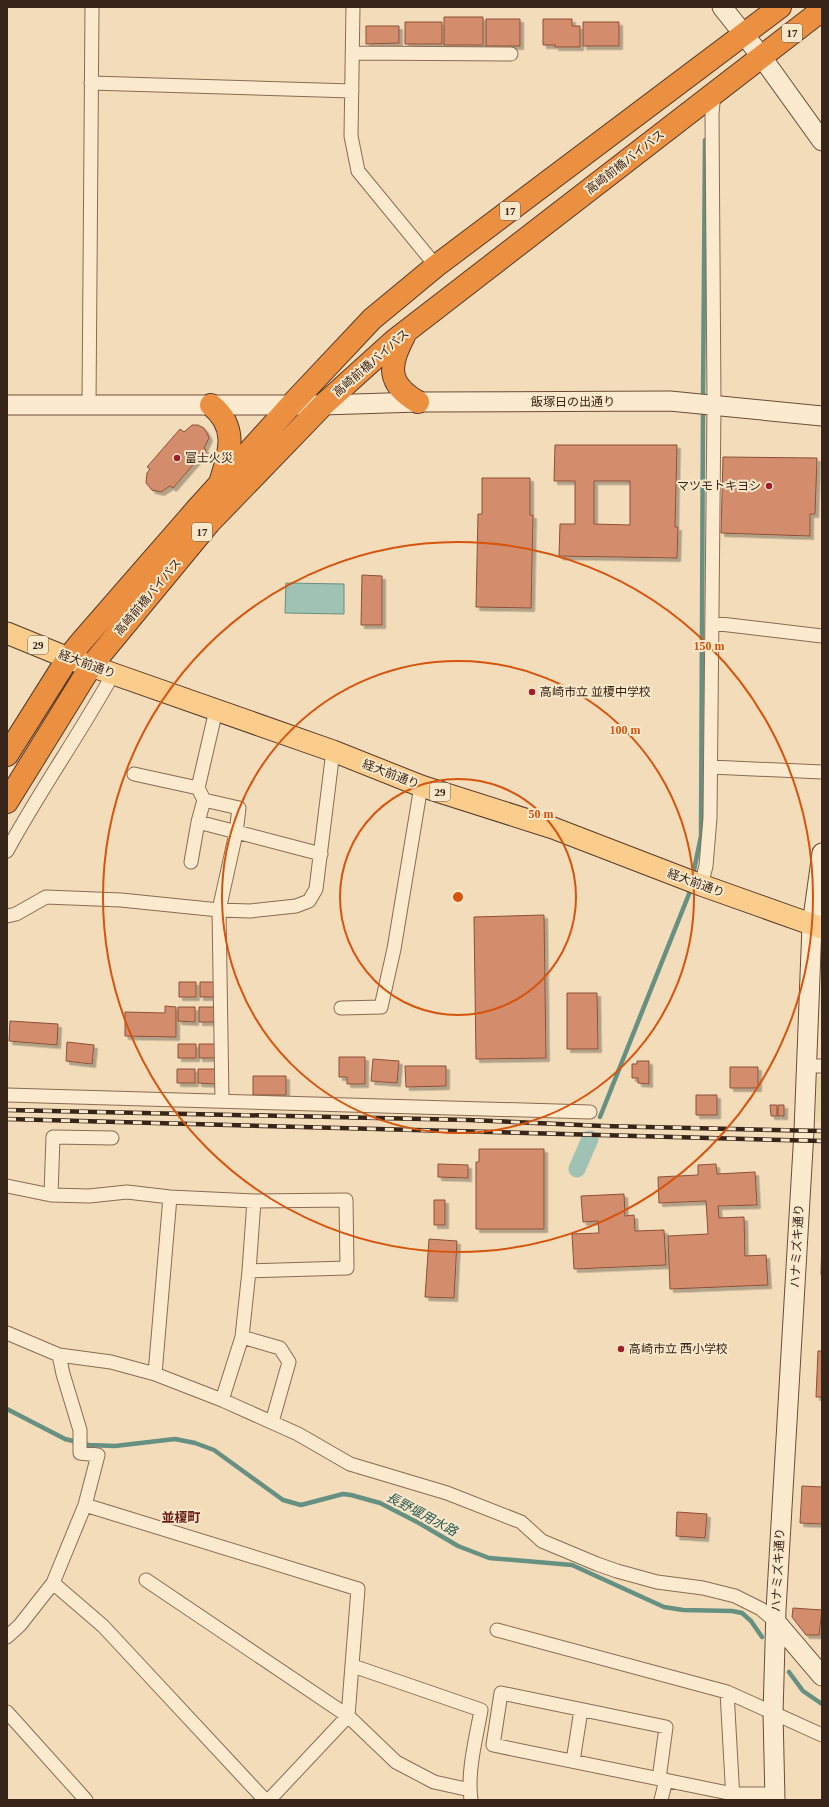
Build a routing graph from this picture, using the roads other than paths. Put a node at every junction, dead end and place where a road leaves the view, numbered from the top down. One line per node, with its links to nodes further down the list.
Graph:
1 (92, 7): 10 (street)
2 (352, 7): 7 (street)
3 (722, 7): 6 (street)
4 (780, 7): 6 (highway, 高崎前橋バイパス / 17)
5 (822, 10): 9 (highway, 高崎前橋バイパス / 17)
6 (744, 35): 9 (street); 14 (highway, 高崎前橋バイパス / 17)
7 (352, 53): 8 (street); 11 (street)
8 (511, 54)
9 (761, 56): 12 (highway, 高崎前橋バイパス / 17); 13 (street)
10 (91, 83): 11 (street); 20 (street)
11 (352, 91): 14 (street)
12 (714, 92): 15 (highway, 高崎前橋バイパス / 17); 18 (street)
13 (822, 141)
14 (436, 266): 17 (highway, 高崎前橋バイパス / 17)
15 (406, 332): 16 (highway); 22 (highway, 高崎前橋バイパス / 17)
16 (418, 402): 18 (street, 飯塚日の出通り); 22 (street, 飯塚日の出通り)
17 (292, 404): 21 (street, 飯塚日の出通り); 22 (street, 飯塚日の出通り); 24 (highway, 高崎前橋バイパス / 17)
18 (714, 404): 23 (street, 飯塚日の出通り); 25 (street)
19 (7, 405): 20 (street, 飯塚日の出通り)
20 (88, 405): 21 (street, 飯塚日の出通り)
21 (211, 405): 24 (highway)
22 (323, 405): 29 (highway, 高崎前橋バイパス / 17)
23 (822, 416)
24 (220, 485): 28 (highway, 高崎前橋バイパス / 17)
25 (712, 623): 27 (street); 34 (street)
26 (7, 633): 28 (main road, 経大前通り / 29)
27 (822, 636)
28 (68, 658): 29 (main road, 経大前通り / 29); 33 (highway, 高崎前橋バイパス / 17)
29 (91, 666): 30 (main road, 経大前通り / 29); 39 (highway, 高崎前橋バイパス / 17)
30 (113, 674): 31 (main road, 経大前通り / 29); 42 (street)
31 (216, 710): 32 (main road, 経大前通り / 29); 38 (street)
32 (333, 751): 37 (main road, 経大前通り / 29); 44 (street)
33 (7, 755)
34 (711, 767): 35 (street); 46 (street)
35 (822, 772)
36 (134, 774): 38 (street)
37 (421, 786): 46 (main road, 経大前通り / 29); 50 (street)
38 (201, 794): 40 (street); 41 (street)
39 (7, 802)
40 (198, 822): 41 (street); 45 (street)
41 (236, 833): 44 (street); 47 (street)
42 (7, 851)
43 (822, 852): 49 (street, ハナミズキ通り)
44 (321, 854): 47 (street)
45 (191, 862)
46 (701, 885): 49 (main road, 経大前通り / 29)
47 (220, 910): 48 (street); 53 (street)
48 (7, 916)
49 (817, 926): 51 (street, ハナミズキ通り)
50 (341, 1008)
51 (814, 1066): 70 (street, ハナミズキ通り)
52 (7, 1095): 53 (street)
53 (222, 1102): 54 (street)
54 (590, 1112)
55 (112, 1138): 57 (street)
56 (7, 1186): 57 (street)
57 (51, 1195): 58 (street)
58 (170, 1197): 59 (street); 64 (street)
59 (254, 1201): 60 (street); 60 (street)
60 (249, 1271): 62 (street)
61 (7, 1333): 63 (street)
62 (242, 1337): 65 (street); 66 (street)
63 (59, 1355): 64 (street); 67 (street)
64 (154, 1374): 65 (street)
65 (222, 1400): 66 (street)
66 (272, 1422): 70 (street)
67 (85, 1505): 69 (street); 73 (street)
68 (146, 1580): 79 (street)
69 (53, 1583): 72 (street); 87 (street)
70 (776, 1622): 74 (street); 78 (street, ハナミズキ通り)
71 (497, 1630): 75 (street)
72 (7, 1637)
73 (353, 1666): 79 (street); 83 (street)
74 (822, 1676)
75 (727, 1692): 78 (street); 84 (street)
76 (582, 1710): 81 (street); 81 (street); 82 (street)
77 (7, 1712): 86 (street)
78 (773, 1713): 80 (street); 85 (street, ハナミズキ通り)
79 (348, 1716): 83 (street); 88 (street)
80 (822, 1735)
81 (573, 1761): 82 (street)
82 (663, 1780): 84 (street); 89 (street)
83 (470, 1795)
84 (733, 1797): 85 (street)
85 (775, 1797)
86 (86, 1800)
87 (265, 1800)
88 (269, 1800)
89 (661, 1800)

